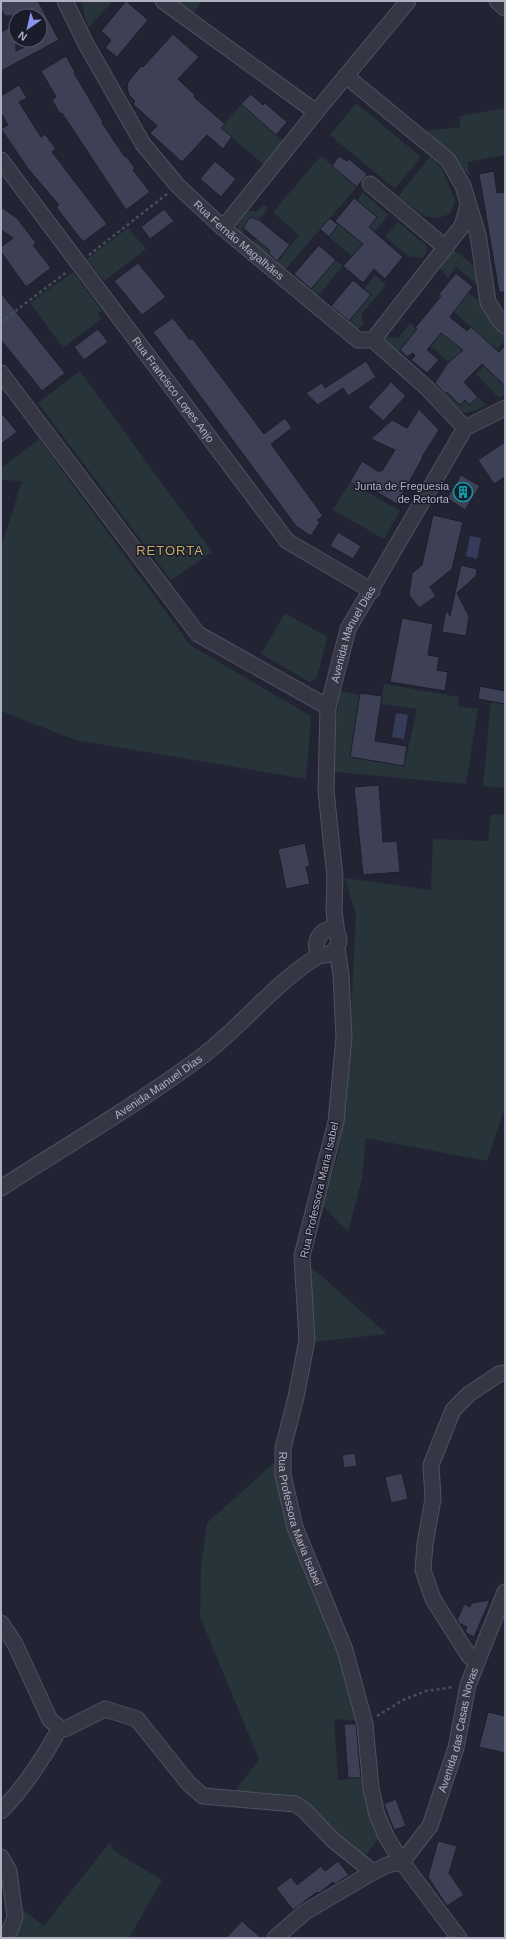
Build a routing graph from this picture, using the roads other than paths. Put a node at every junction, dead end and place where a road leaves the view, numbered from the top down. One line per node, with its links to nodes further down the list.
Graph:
1 (65, 1): 11 (street, Rua Fernão Magalhães)
2 (163, 1): 7 (street)
3 (408, 1): 6 (street)
4 (497, 1): 5 (street)
5 (505, 8)
6 (346, 76): 7 (street); 10 (street)
7 (316, 112): 11 (street)
8 (1, 160): 18 (street, Rua Francisco Lopes Anjo)
9 (370, 184): 12 (street)
10 (468, 205): 12 (street); 13 (street)
11 (223, 228): 14 (street, Rua Fernão Magalhães)
12 (446, 248): 14 (street)
13 (505, 326)
14 (373, 340): 17 (street)
15 (1, 374): 19 (street)
16 (505, 408): 17 (street)
17 (465, 428): 18 (street, Avenida Manuel Dias)
18 (372, 591): 19 (street, Avenida Manuel Dias)
19 (328, 707): 20 (street, Avenida Manuel Dias)
20 (334, 911): 21 (street, Avenida Manuel Dias); 22 (street, Avenida Manuel Dias)
21 (319, 937): 22 (street); 23 (street); 24 (street, Avenida Manuel Dias)
22 (337, 940): 23 (street, Avenida Manuel Dias); 25 (street, Rua Professora Maria Isabel)
23 (322, 955): 24 (street, Avenida Manuel Dias); 25 (street)
24 (301, 966): 26 (street, Avenida Manuel Dias)
25 (342, 975): 34 (street, Rua Professora Maria Isabel)
26 (1, 1188)
27 (505, 1373): 30 (street)
28 (505, 1592): 30 (street, Avenida das Casas Novas)
29 (1, 1623): 31 (street)
30 (476, 1661): 34 (street, Avenida das Casas Novas)
31 (60, 1728): 32 (street); 35 (street)
32 (1, 1811)
33 (1, 1857): 36 (street)
34 (402, 1862): 35 (street); 38 (street, Rua Professora Maria Isabel)
35 (373, 1872): 37 (street)
36 (8, 1938)
37 (275, 1938)
38 (459, 1938)

